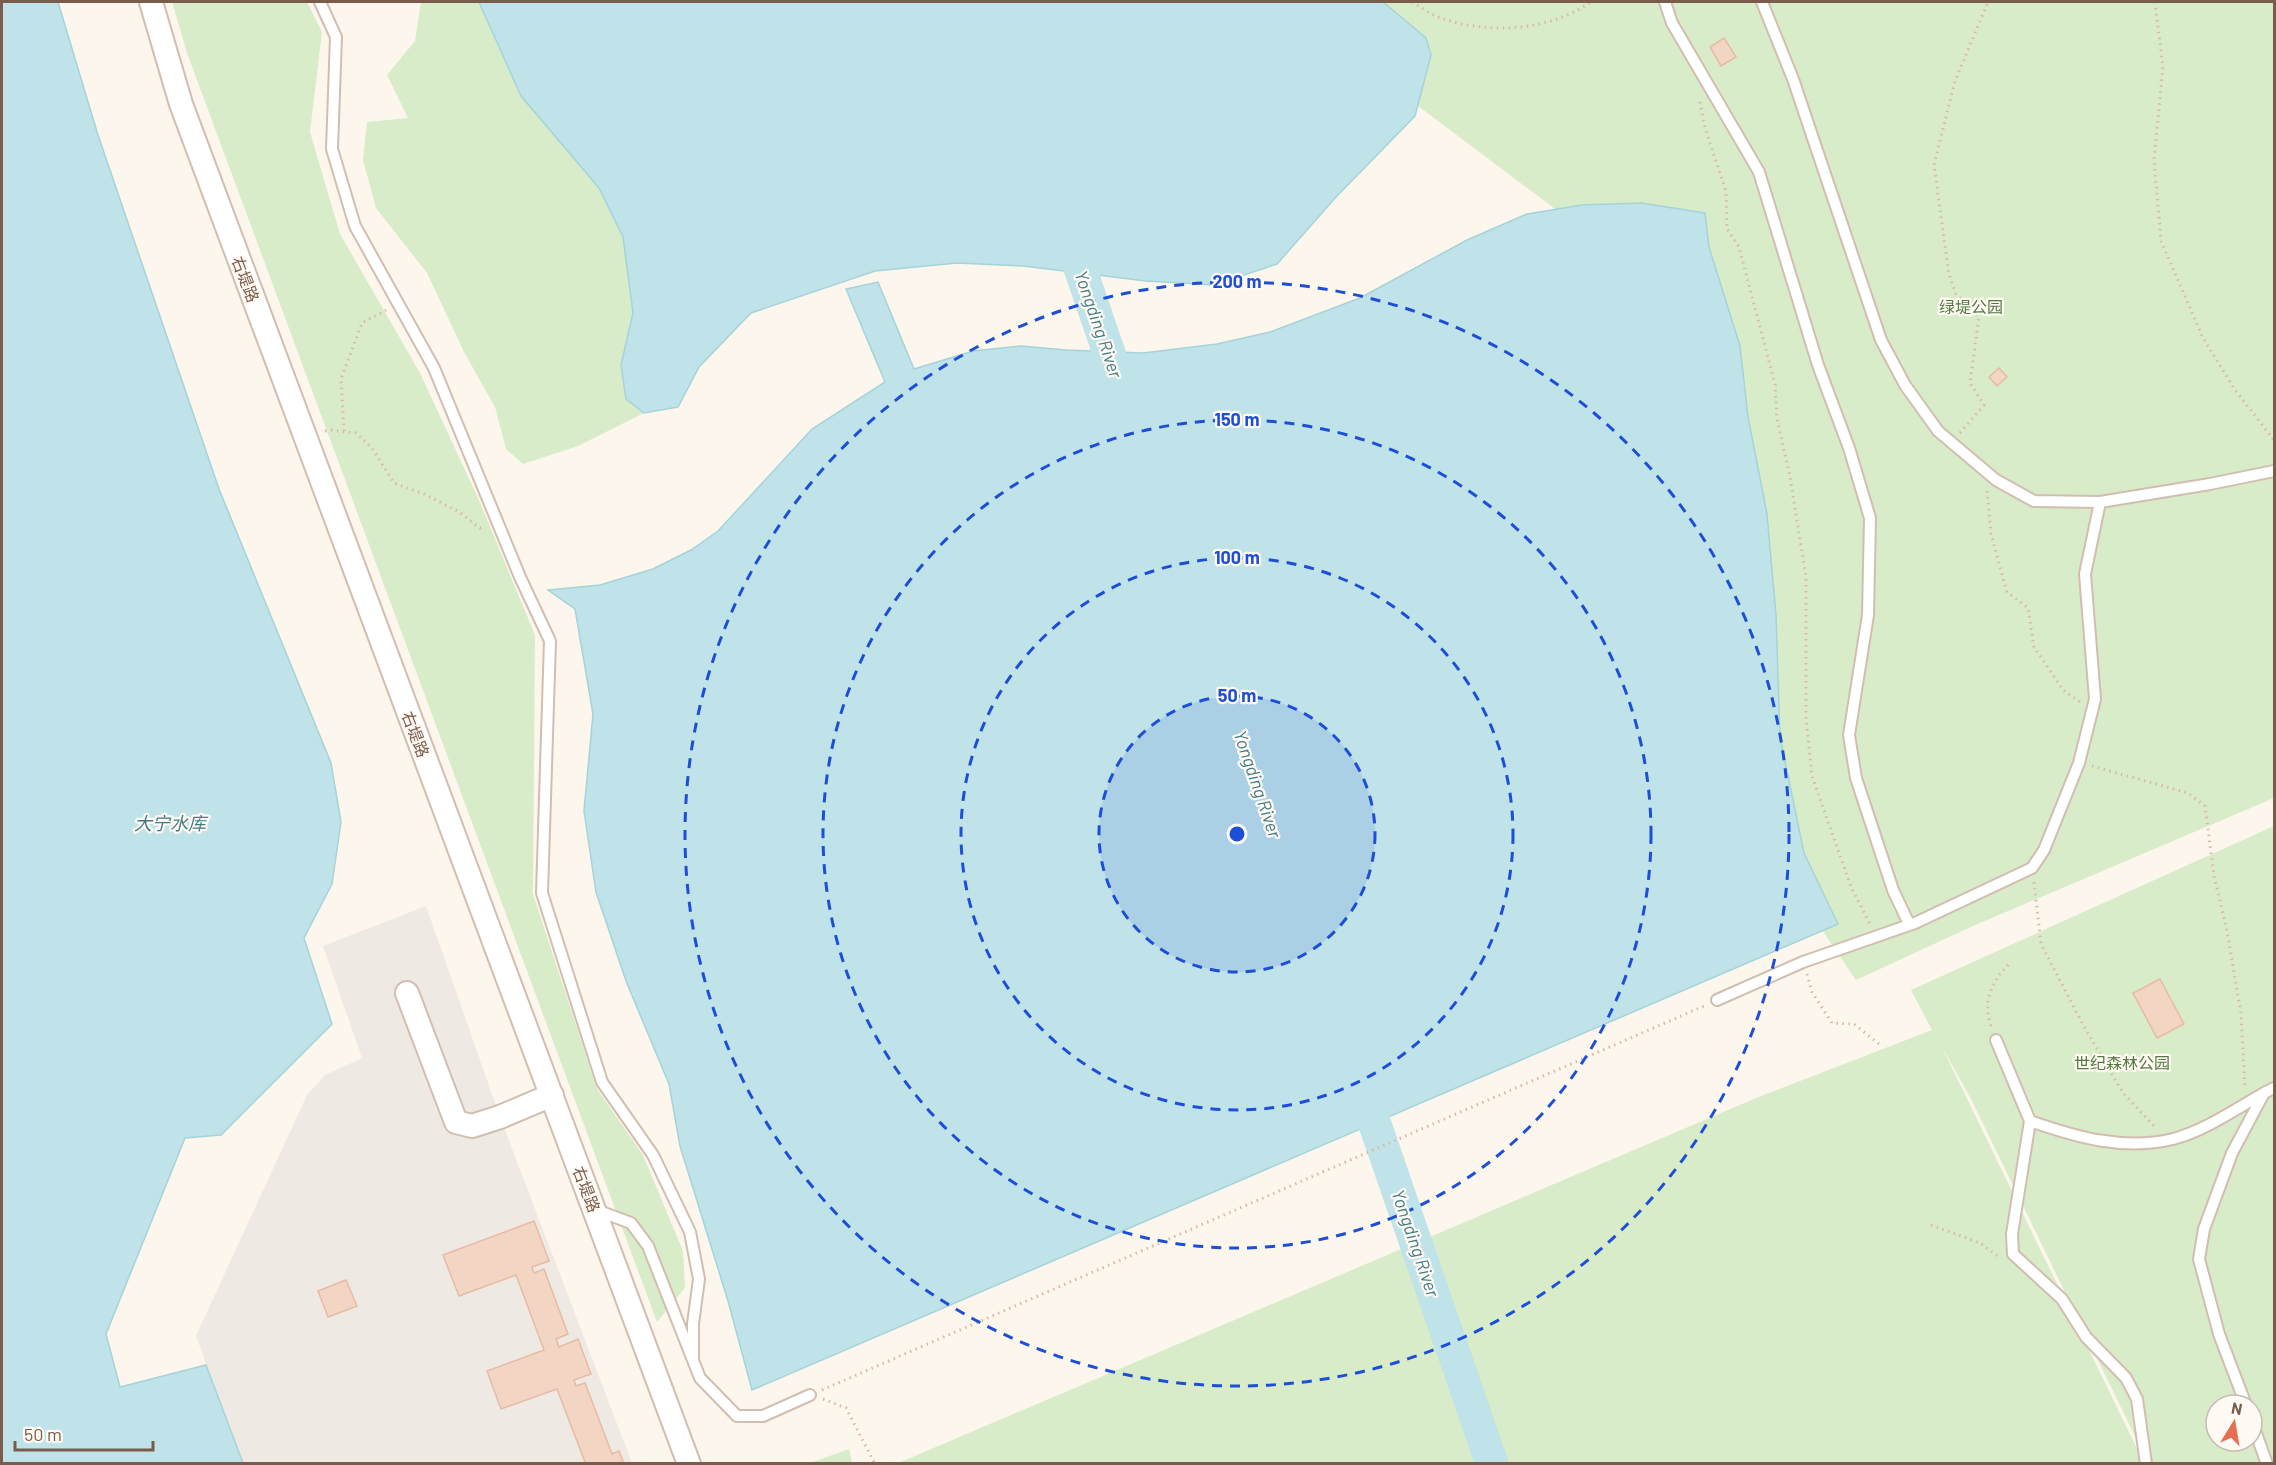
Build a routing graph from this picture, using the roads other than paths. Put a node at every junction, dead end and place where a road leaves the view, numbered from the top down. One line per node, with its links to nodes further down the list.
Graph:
1 (151, 2): 12 (street, 右堤路)
2 (320, 2): 15 (lane)
3 (1665, 2): 7 (lane)
4 (1762, 2): 6 (lane)
5 (2274, 471): 6 (lane)
6 (2100, 502): 7 (lane)
7 (1909, 924): 9 (lane)
8 (407, 993): 12 (street)
9 (1717, 1000)
10 (1996, 1040): 13 (lane)
11 (2269, 1091): 13 (lane); 16 (lane)
12 (552, 1095): 14 (street, 右堤路)
13 (2030, 1121): 19 (lane)
14 (594, 1209): 15 (lane); 18 (street, 右堤路)
15 (691, 1354): 17 (lane)
16 (2241, 1393)
17 (810, 1395)
18 (689, 1464)
19 (2146, 1464)

